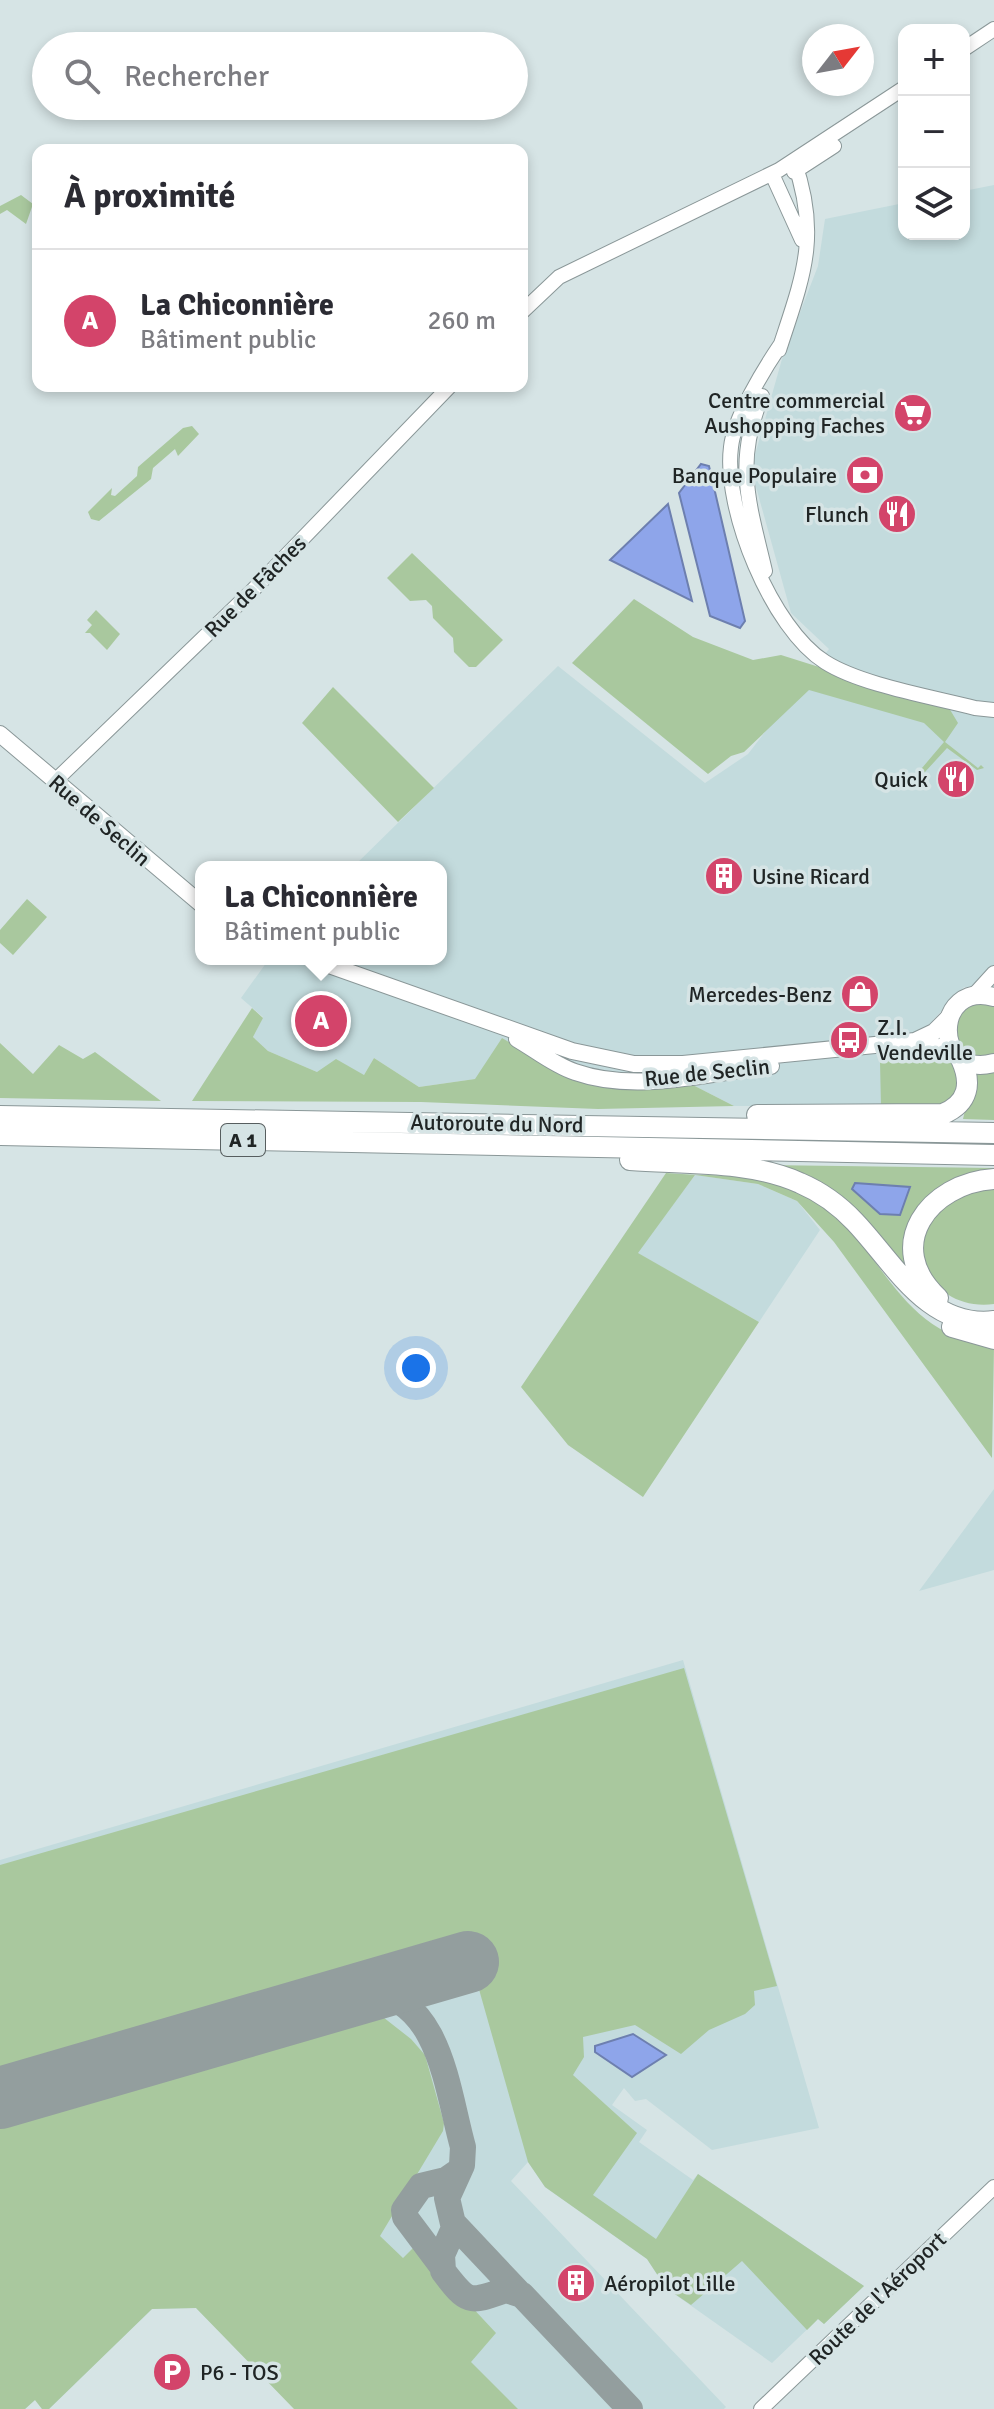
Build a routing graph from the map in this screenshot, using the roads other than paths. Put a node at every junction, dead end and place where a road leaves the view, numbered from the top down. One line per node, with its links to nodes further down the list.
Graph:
1 (994, 29): 2 (street)
2 (970, 45)
3 (898, 95): 4 (street)
4 (796, 166): 5 (street); 6 (street)
5 (774, 177): 6 (street); 7 (street)
6 (805, 249): 9 (street)
7 (528, 306)
8 (444, 392): 13 (street, Rue de Fâches)
9 (956, 701): 10 (street); 11 (street)
10 (994, 702)
11 (994, 710)
12 (0, 734): 13 (main road, Rue de Seclin)
13 (55, 781): 14 (main road, Rue de Seclin)
14 (195, 899)
15 (329, 965): 20 (main road, Rue de Seclin)
16 (994, 973): 17 (street)
17 (974, 995): 18 (main road); 19 (main road)
18 (994, 997)
19 (950, 1016): 20 (main road, Rue de Seclin); 21 (main road)
20 (472, 1017): 21 (main road, Rue de Seclin)
21 (958, 1056): 22 (main road); 24 (highway)
22 (994, 1063)
23 (0, 1116): 24 (highway, Autoroute du Nord / A 1)
24 (629, 1125): 25 (highway, Autoroute du Nord / A 1)
25 (994, 1133)
26 (0, 1135): 27 (highway, Autoroute du Nord / A 1)
27 (566, 1146): 28 (highway, Autoroute du Nord / A 1); 30 (highway)
28 (994, 1155)
29 (994, 1179): 31 (highway)
30 (889, 1262): 32 (highway); 33 (highway)
31 (994, 1311)
32 (994, 1321)
33 (994, 1339)
34 (994, 2187): 35 (street, Route de l'Aéroport)
35 (761, 2409)

